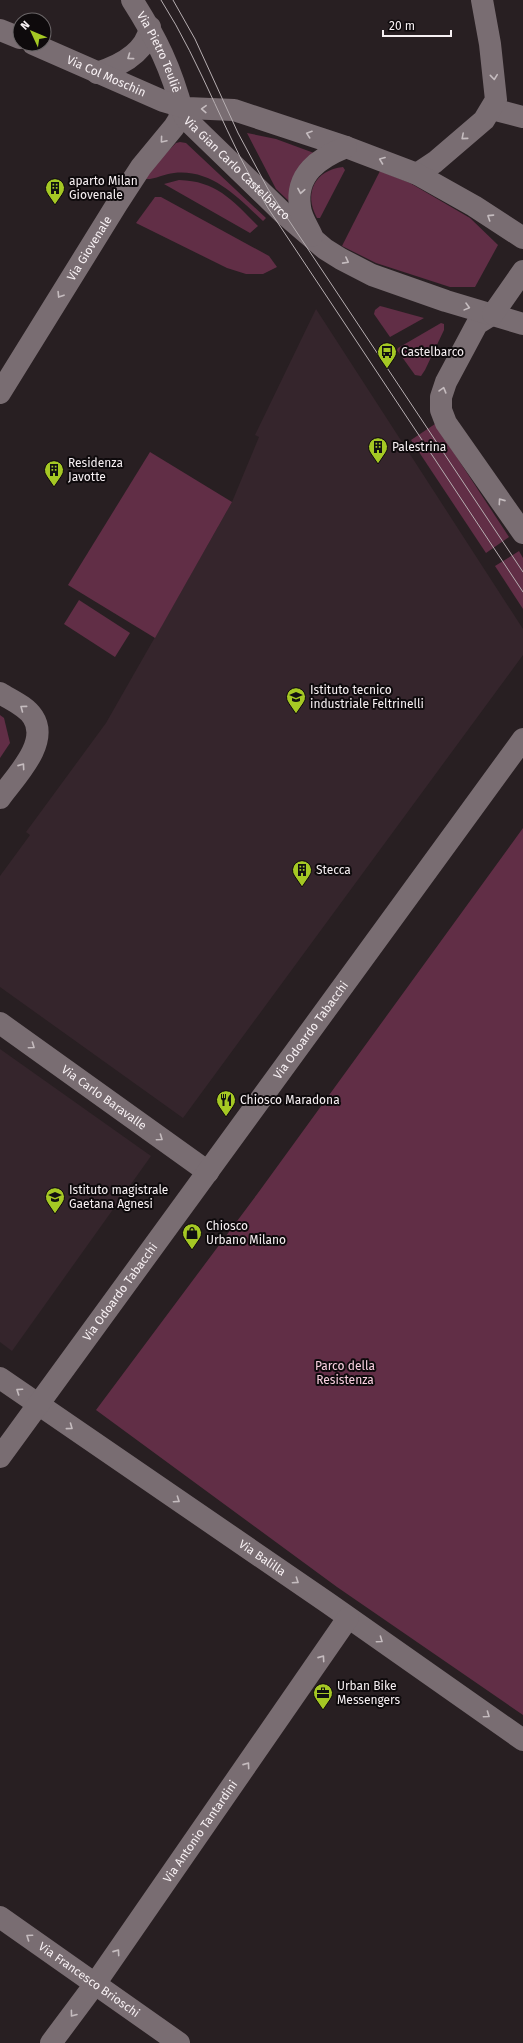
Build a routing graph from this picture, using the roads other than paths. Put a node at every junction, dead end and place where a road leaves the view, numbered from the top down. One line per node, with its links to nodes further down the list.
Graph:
1 (132, 0): 3 (street, Via Pietro Teuliè)
2 (482, 0): 9 (street, one-way to 9)
3 (150, 27): 7 (street, one-way to 7); 8 (street, Via Pietro Teuliè)
4 (0, 30): 5 (street)
5 (12, 35)
6 (50, 52): 7 (street, Via Col Moschin)
7 (97, 73): 8 (street, Via Col Moschin)
8 (182, 106): 11 (street, Via Gian Carlo Castelbarco, one-way to 8); 14 (street, Via Gian Carlo Castelbarco); 18 (street, Via Giovenale, one-way to 18)
9 (492, 109): 10 (street); 12 (street, one-way to 12)
10 (523, 117)
11 (346, 147): 12 (street, Via Gian Carlo Castelbarco, one-way to 11); 14 (street, one-way to 14)
12 (417, 174): 13 (street, Via Gian Carlo Castelbarco, one-way to 12)
13 (523, 238)
14 (314, 239): 16 (street, Via Gian Carlo Castelbarco, one-way to 16)
15 (523, 272): 16 (street)
16 (493, 314): 17 (street, Via Gian Carlo Castelbarco); 19 (street, one-way to 16)
17 (523, 324)
18 (0, 393)
19 (523, 533)
20 (0, 693): 22 (street, one-way to 20)
21 (523, 739): 24 (street, Via Odoardo Tabacchi)
22 (0, 798)
23 (0, 1023): 24 (street, Via Carlo Baravalle, one-way to 24)
24 (208, 1172): 26 (street, Via Odoardo Tabacchi)
25 (0, 1378): 26 (street, Via Balilla, one-way to 25)
26 (38, 1404): 27 (street, Via Odoardo Tabacchi); 28 (street, Via Balilla, one-way to 28)
27 (0, 1457)
28 (348, 1618): 29 (street, Via Balilla, one-way to 29); 31 (street, Via Antonio Tantardini, one-way to 28)
29 (523, 1740)
30 (0, 1917): 31 (street, Via Francesco Brioschi, one-way to 30)
31 (95, 1984): 32 (street, Via Antonio Tantardini, one-way to 32); 33 (street, Via Francesco Brioschi)
32 (51, 2043)
33 (179, 2043)

